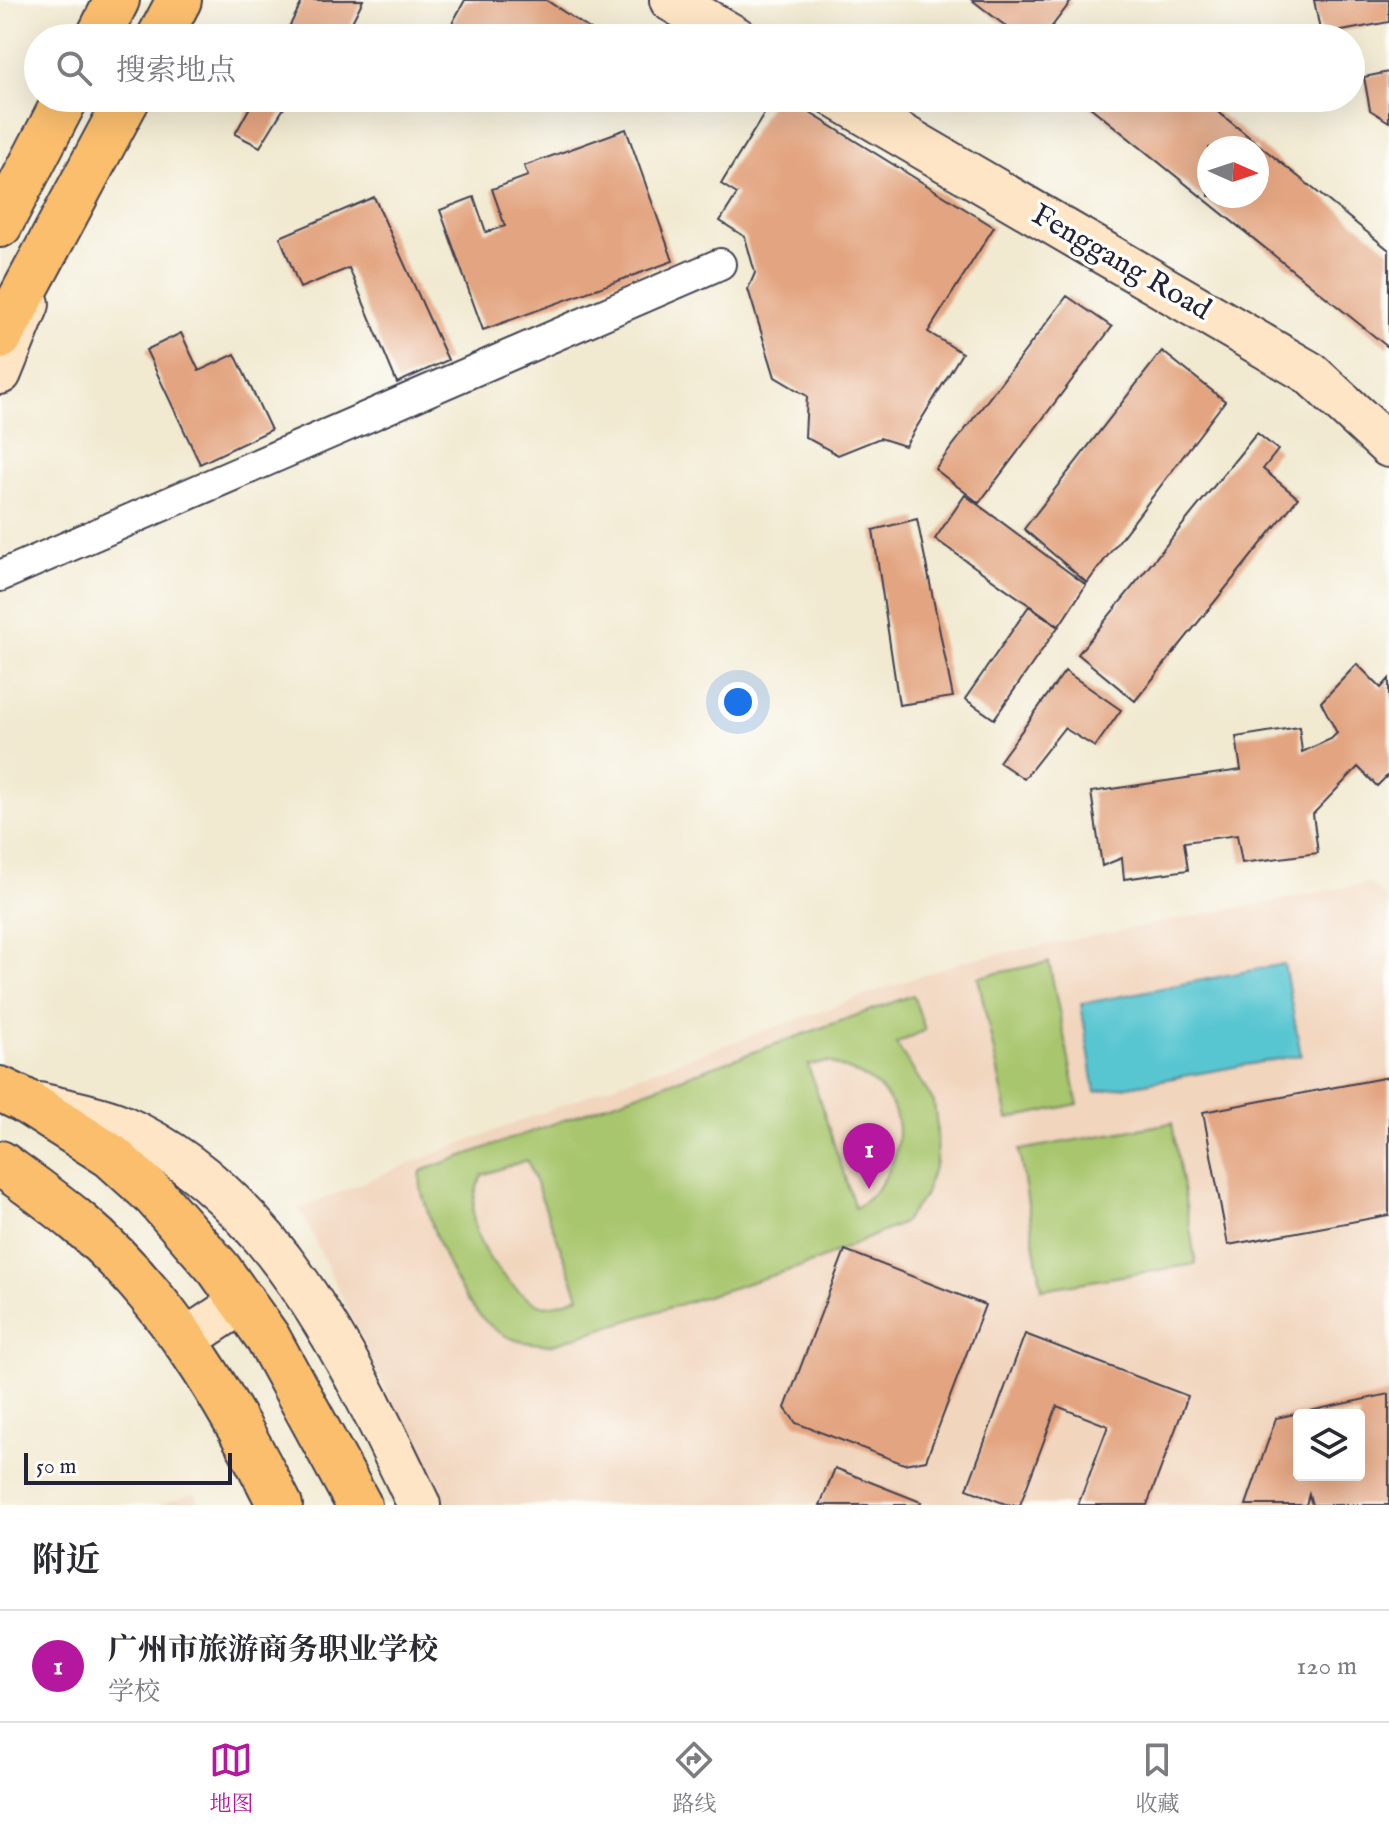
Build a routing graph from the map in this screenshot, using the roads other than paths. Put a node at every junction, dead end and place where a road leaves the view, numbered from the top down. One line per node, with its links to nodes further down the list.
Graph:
1 (117, 0): 3 (main road)
2 (671, 0): 4 (street)
3 (105, 24)
4 (712, 24)
5 (59, 112): 9 (main road)
6 (121, 112): 8 (main road)
7 (862, 112): 13 (street, Fenggang Road)
8 (61, 224): 11 (main road); 12 (street)
9 (0, 225)
10 (720, 264): 14 (street)
11 (0, 337)
12 (0, 373)
13 (1389, 446)
14 (0, 576)
15 (8, 1089): 17 (main road); 21 (street)
16 (0, 1163): 18 (main road)
17 (244, 1301): 18 (street); 20 (main road)
18 (185, 1340): 19 (main road)
19 (280, 1505)
20 (359, 1505)
21 (419, 1505)

